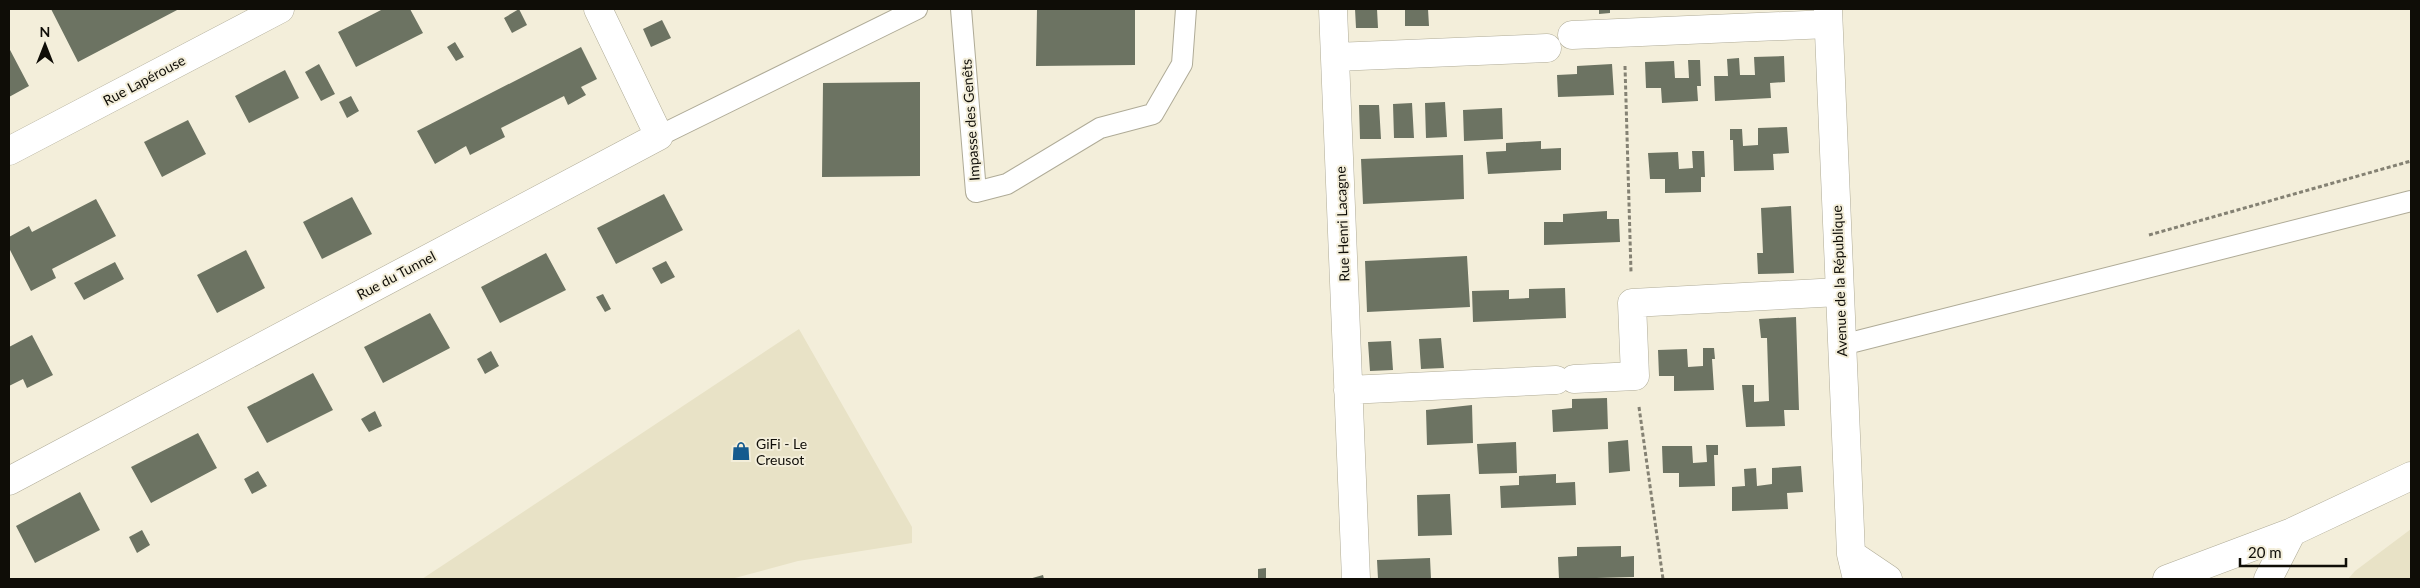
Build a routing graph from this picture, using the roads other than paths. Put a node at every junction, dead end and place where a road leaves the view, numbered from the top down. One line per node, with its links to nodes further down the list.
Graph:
1 (280, 9): 12 (street, Rue Lapérouse)
2 (598, 9): 11 (street)
3 (917, 9): 11 (lane)
4 (961, 9): 5 (lane, Impasse des Genêts)
5 (1186, 9)
6 (1333, 9): 10 (street, Rue Henri Lacagne)
7 (1828, 16): 8 (street); 14 (street, Avenue de la République)
8 (1572, 35)
9 (1547, 48): 10 (street)
10 (1335, 57): 16 (street, Rue Henri Lacagne)
11 (659, 136): 18 (street, Rue du Tunnel)
12 (9, 151)
13 (2411, 201): 15 (lane)
14 (1839, 292): 15 (street, Avenue de la République); 16 (street)
15 (1842, 345): 20 (street, Avenue de la République)
16 (1348, 390): 21 (street, Rue Henri Lacagne)
17 (2411, 476): 19 (street)
18 (9, 481)
19 (2292, 532): 23 (street); 24 (street)
20 (1854, 567): 22 (street, Avenue de la République)
21 (1356, 579)
22 (1888, 579)
23 (2167, 579)
24 (2268, 579)

